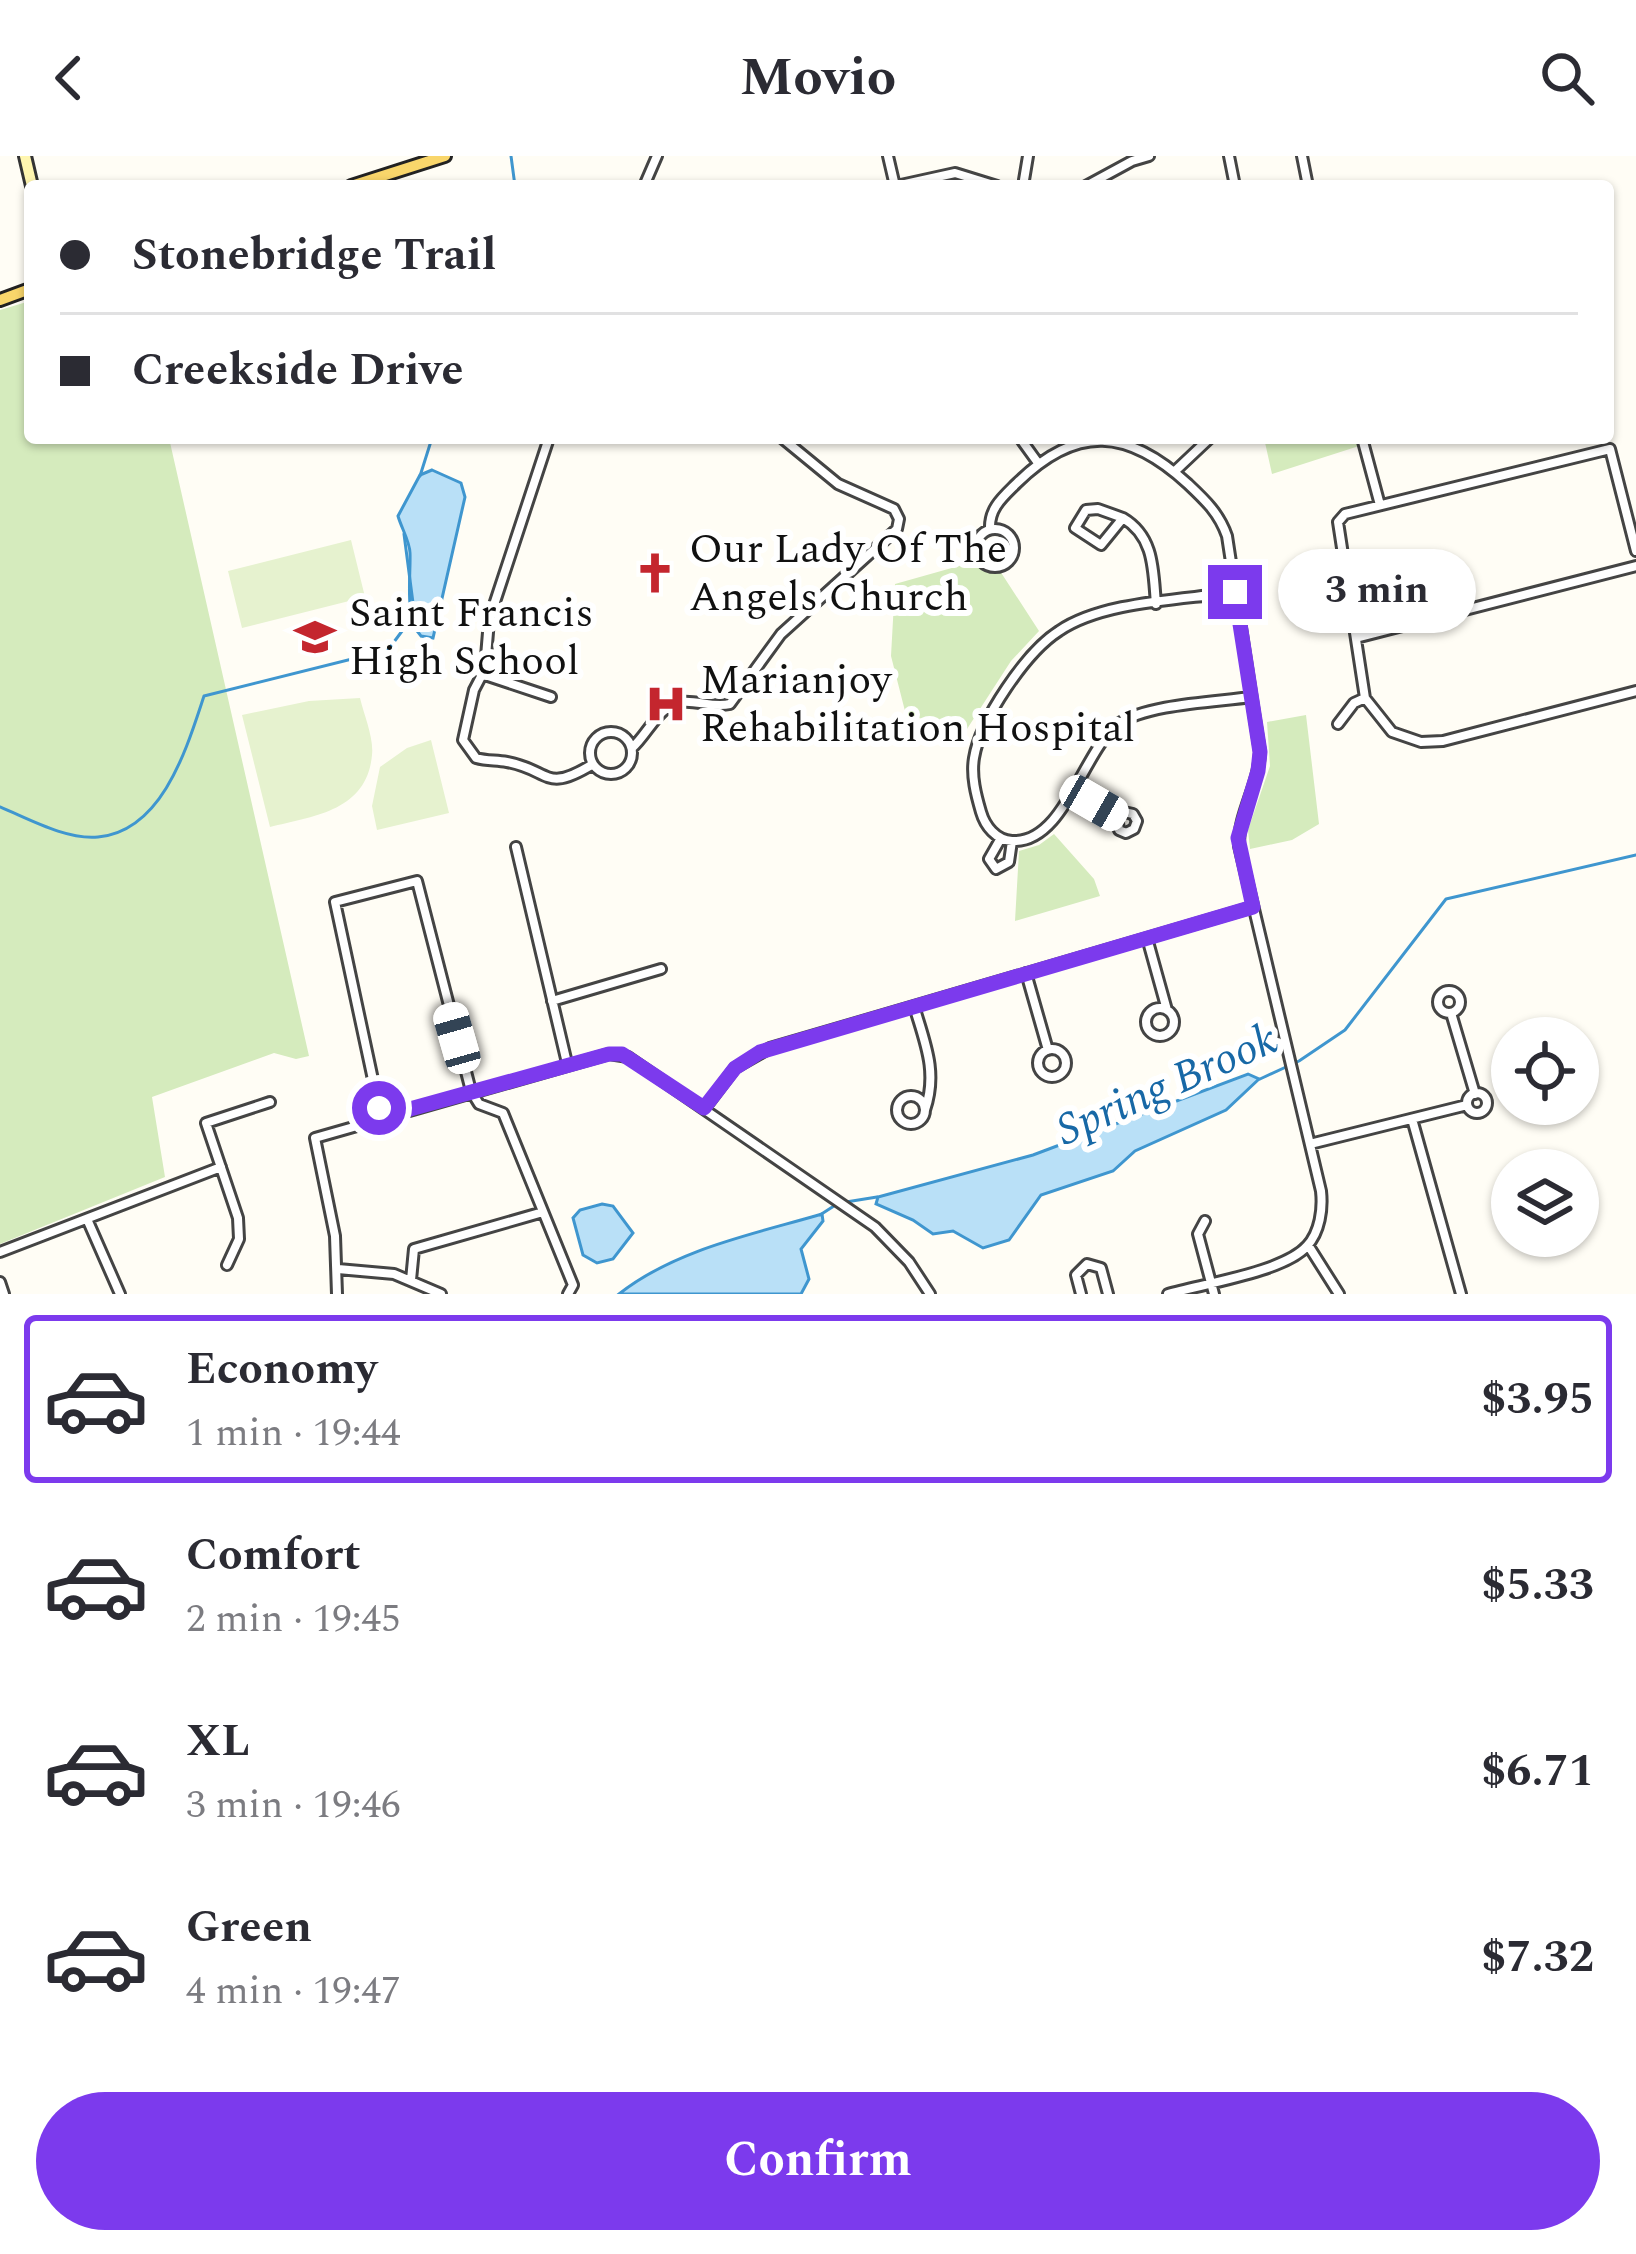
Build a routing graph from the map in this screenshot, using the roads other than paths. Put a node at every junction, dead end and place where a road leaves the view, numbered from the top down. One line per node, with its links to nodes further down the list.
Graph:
1 (445, 156): 3 (main road)
2 (1149, 156): 7 (street)
3 (412, 161): 4 (main road)
4 (366, 180)
5 (923, 180): 6 (street)
6 (978, 180)
7 (1097, 180)
8 (547, 444): 25 (street)
9 (789, 444): 31 (street)
10 (1024, 444): 15 (street)
11 (1080, 444): 15 (street)
12 (1125, 444): 16 (street)
13 (1204, 444): 16 (street)
14 (1364, 444): 17 (street)
15 (1038, 463): 19 (street)
16 (1174, 472): 22 (street)
17 (1380, 505): 20 (street); 24 (street)
18 (1123, 518): 18 (street); 23 (street)
19 (990, 530): 19 (street)
20 (1636, 551)
21 (1636, 566): 24 (street)
22 (1235, 592): 23 (street); 28 (street)
23 (1156, 604): 33 (street)
24 (1356, 638): 29 (street)
25 (482, 674): 27 (street); 32 (street)
26 (1636, 691): 29 (street)
27 (550, 697)
28 (1252, 697): 33 (street); 36 (street)
29 (1365, 698): 30 (street)
30 (1338, 724)
31 (632, 748): 32 (street); 32 (street)
32 (593, 764)
33 (1072, 791): 34 (street)
34 (1117, 816)
35 (516, 847): 40 (street)
36 (1253, 907): 37 (street); 54 (street)
37 (1148, 938): 39 (street); 42 (street)
38 (662, 969): 40 (street)
39 (1026, 974): 41 (street); 44 (street)
40 (552, 1001): 45 (street)
41 (914, 1006): 50 (street); 51 (street)
42 (1167, 1010)
43 (1451, 1012): 47 (street)
44 (1048, 1050)
45 (567, 1063): 46 (street); 50 (street)
46 (471, 1091): 52 (street); 52 (street); 56 (street)
47 (1475, 1094): 49 (street); 49 (street)
48 (270, 1102): 55 (street)
49 (1467, 1105): 53 (street)
50 (704, 1108): 71 (street)
51 (925, 1110)
52 (381, 1117): 62 (street)
53 (1412, 1119): 54 (street); 77 (street)
54 (1310, 1144): 59 (street)
55 (221, 1167): 57 (street); 61 (street)
56 (543, 1212): 63 (street); 70 (street)
57 (87, 1220): 60 (street); 67 (street)
58 (1205, 1221): 65 (street)
59 (1308, 1245): 65 (street); 76 (street)
60 (0, 1252)
61 (227, 1265)
62 (338, 1270): 63 (street); 68 (street)
63 (411, 1280): 69 (street)
64 (0, 1282): 66 (street)
65 (1211, 1282): 74 (street); 75 (street)
66 (4, 1294)
67 (120, 1294)
68 (337, 1294)
69 (441, 1294)
70 (568, 1294)
71 (930, 1294)
72 (1082, 1294): 73 (street)
73 (1108, 1294)
74 (1168, 1294)
75 (1214, 1294)
76 (1339, 1294)
77 (1461, 1294)

